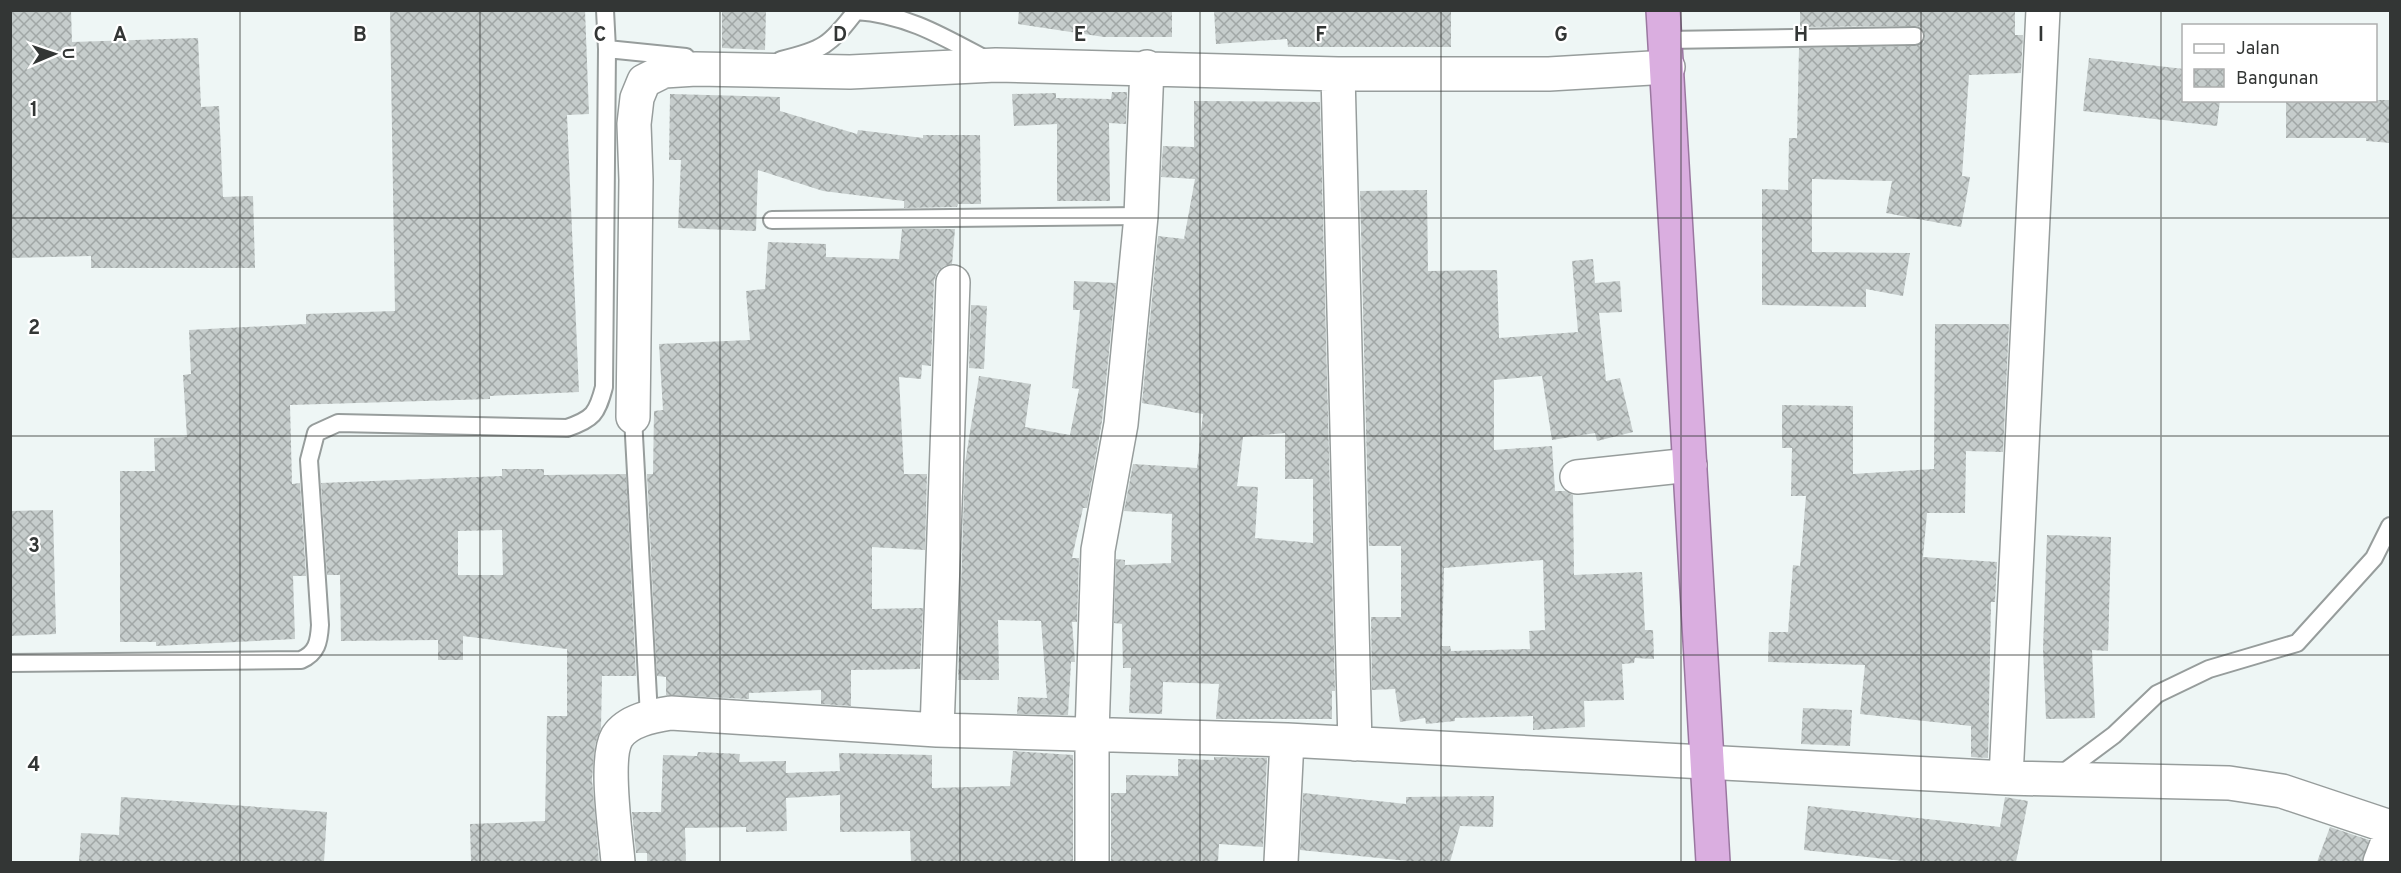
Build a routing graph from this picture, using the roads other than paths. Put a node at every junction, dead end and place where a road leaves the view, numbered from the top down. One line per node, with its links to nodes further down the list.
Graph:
1 (605, 10): 6 (lane)
2 (2043, 10): 25 (street)
3 (856, 11): 6 (lane); 7 (lane)
4 (1915, 36): 5 (lane)
5 (1666, 39): 9 (street); 14 (highway)
6 (607, 49): 18 (lane)
7 (996, 65): 8 (street); 13 (street)
8 (1148, 67): 9 (street); 10 (street)
9 (1338, 74): 23 (street)
10 (1142, 216): 11 (lane); 21 (street)
11 (772, 220)
12 (953, 282): 20 (street)
13 (633, 417): 19 (lane)
14 (1690, 465): 15 (street); 24 (highway)
15 (1577, 477)
16 (2391, 526): 17 (lane)
17 (2382, 558): 26 (lane)
18 (10, 663)
19 (649, 716): 20 (street); 29 (street)
20 (937, 730): 21 (street)
21 (1092, 734): 22 (street); 30 (street)
22 (1287, 740): 23 (street); 31 (street)
23 (1355, 744): 24 (street)
24 (1708, 761): 25 (street); 32 (highway)
25 (2006, 778): 26 (street)
26 (2055, 779): 27 (street)
27 (2391, 827)
28 (2391, 836): 33 (street)
29 (618, 862)
30 (1092, 862)
31 (1281, 862)
32 (1713, 862)
33 (2380, 862)

